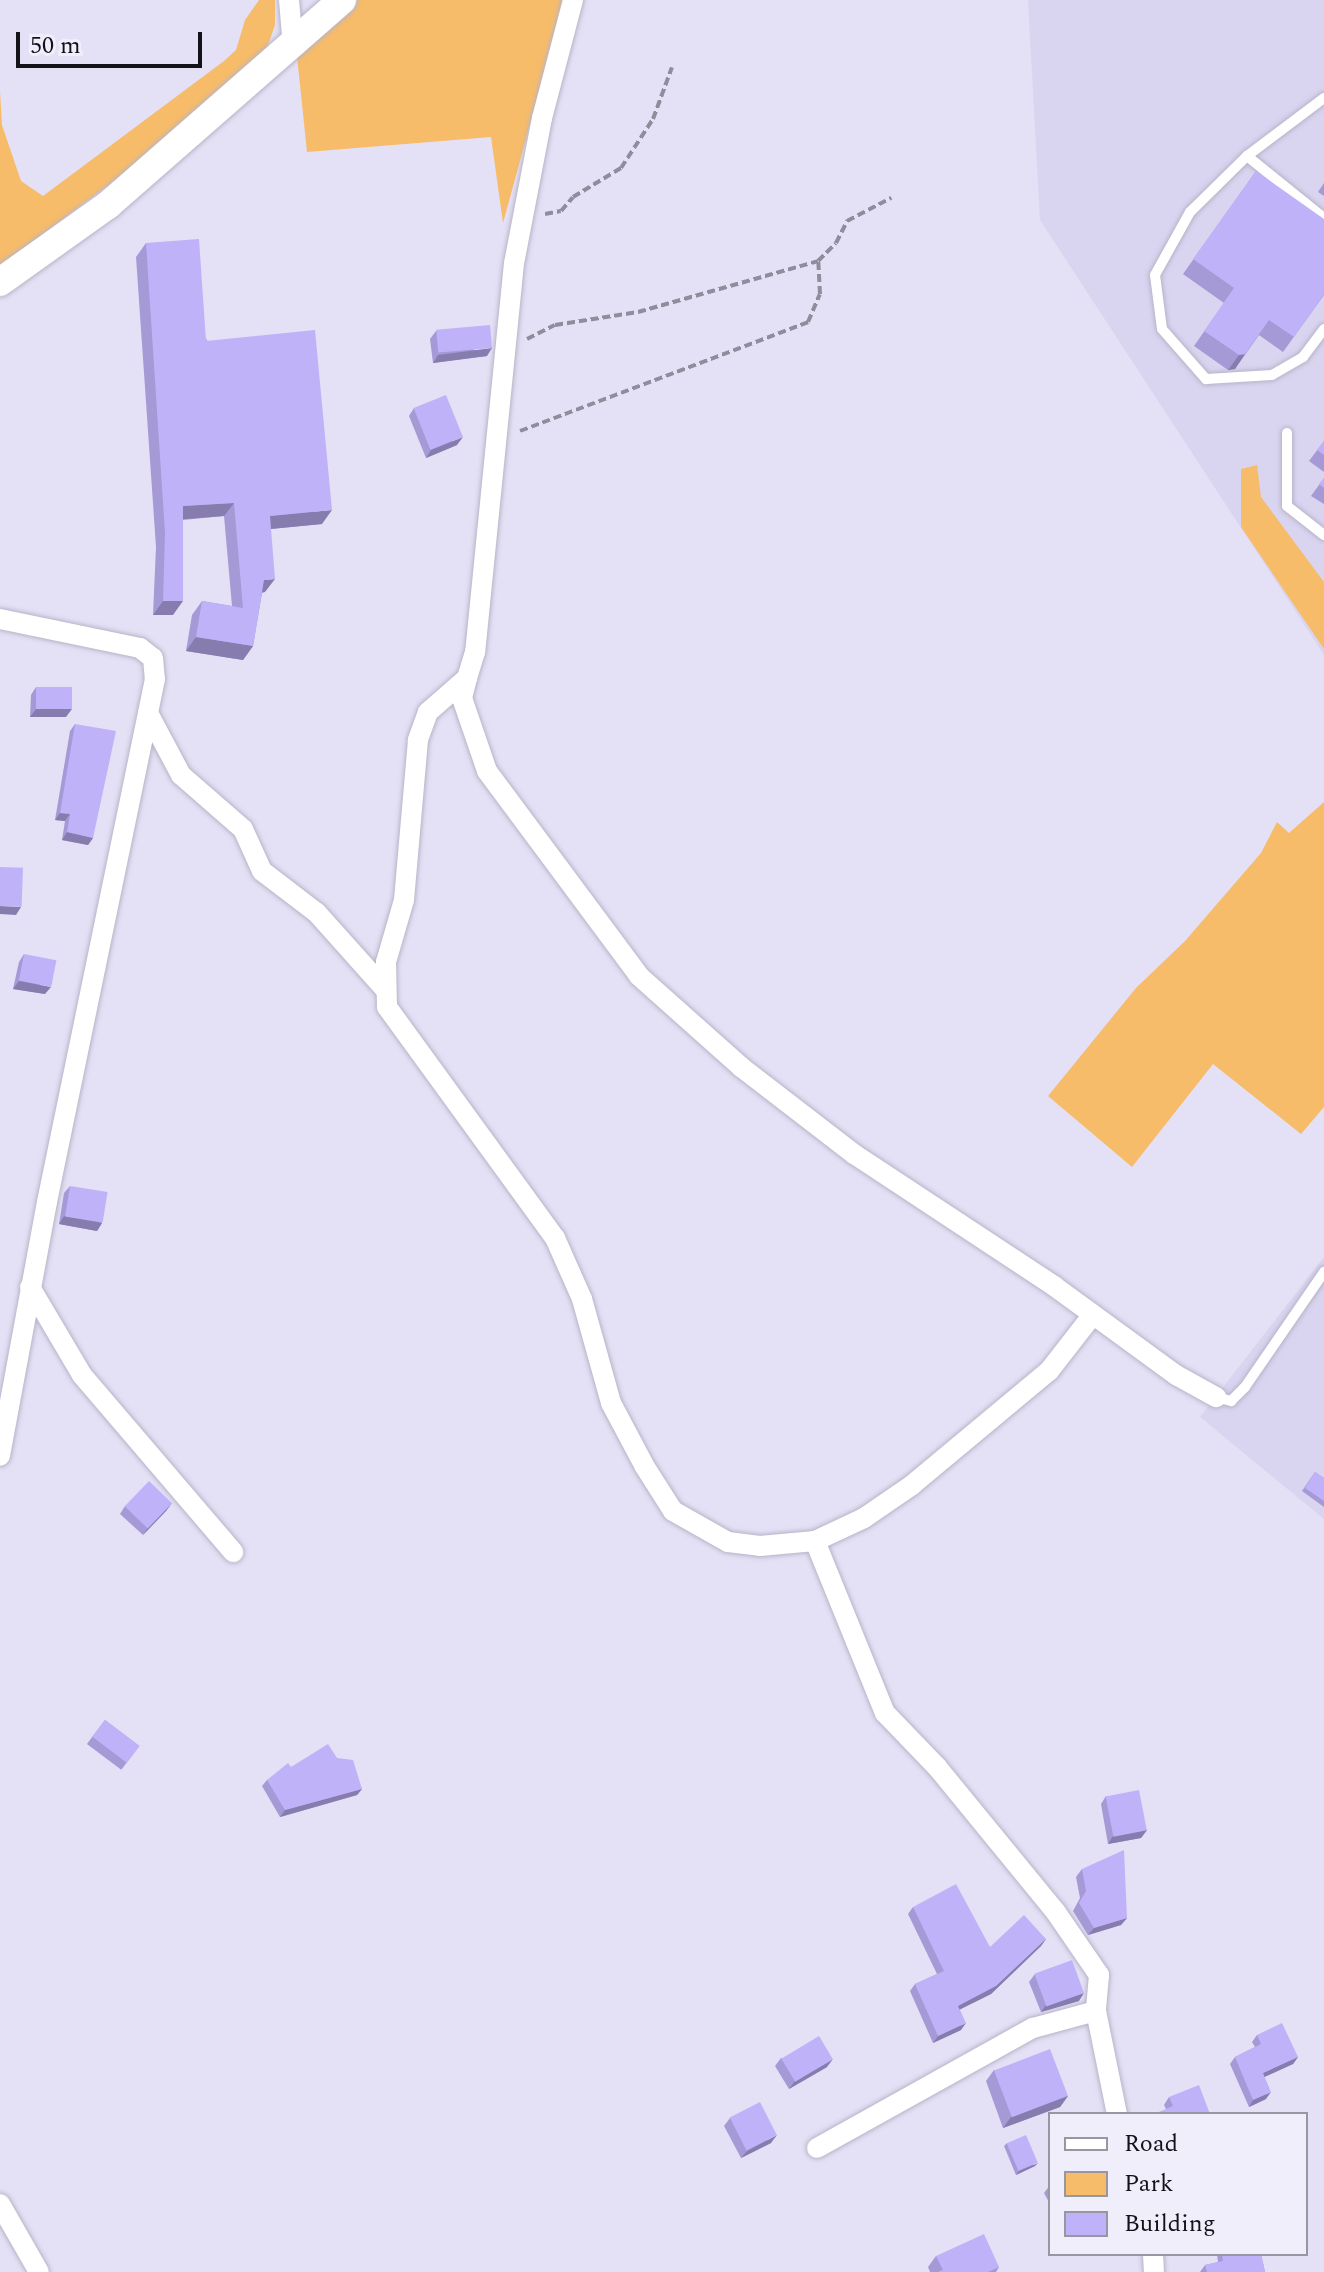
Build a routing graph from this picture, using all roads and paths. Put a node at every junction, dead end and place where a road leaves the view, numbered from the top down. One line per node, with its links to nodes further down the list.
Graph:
1 (289, 0): 4 (street)
2 (342, 0): 4 (street)
3 (573, 0): 9 (street)
4 (293, 47): 12 (street)
5 (672, 67): 9 (path)
6 (1324, 98): 7 (lane)
7 (1247, 156): 10 (lane); 13 (lane)
8 (891, 198): 11 (path)
9 (523, 218): 14 (street)
10 (1324, 218)
11 (818, 261): 14 (path); 16 (path)
12 (0, 282)
13 (1324, 329)
14 (504, 351): 16 (street)
15 (1287, 433): 17 (lane)
16 (495, 440): 19 (street)
17 (1324, 535)
18 (0, 619): 20 (street)
19 (467, 678): 21 (street); 24 (street)
20 (148, 713): 21 (street); 23 (street)
21 (384, 988): 29 (street)
22 (1324, 1272): 27 (lane)
23 (30, 1287): 25 (street); 30 (street)
24 (1091, 1317): 27 (street); 29 (street)
25 (15, 1361): 26 (street); 28 (street)
26 (0, 1380)
27 (1216, 1397)
28 (0, 1456)
29 (815, 1541): 31 (street)
30 (233, 1552)
31 (1096, 2011): 32 (street); 33 (street)
32 (1117, 2112)
33 (817, 2148)
34 (0, 2204): 35 (street)
35 (39, 2272)

